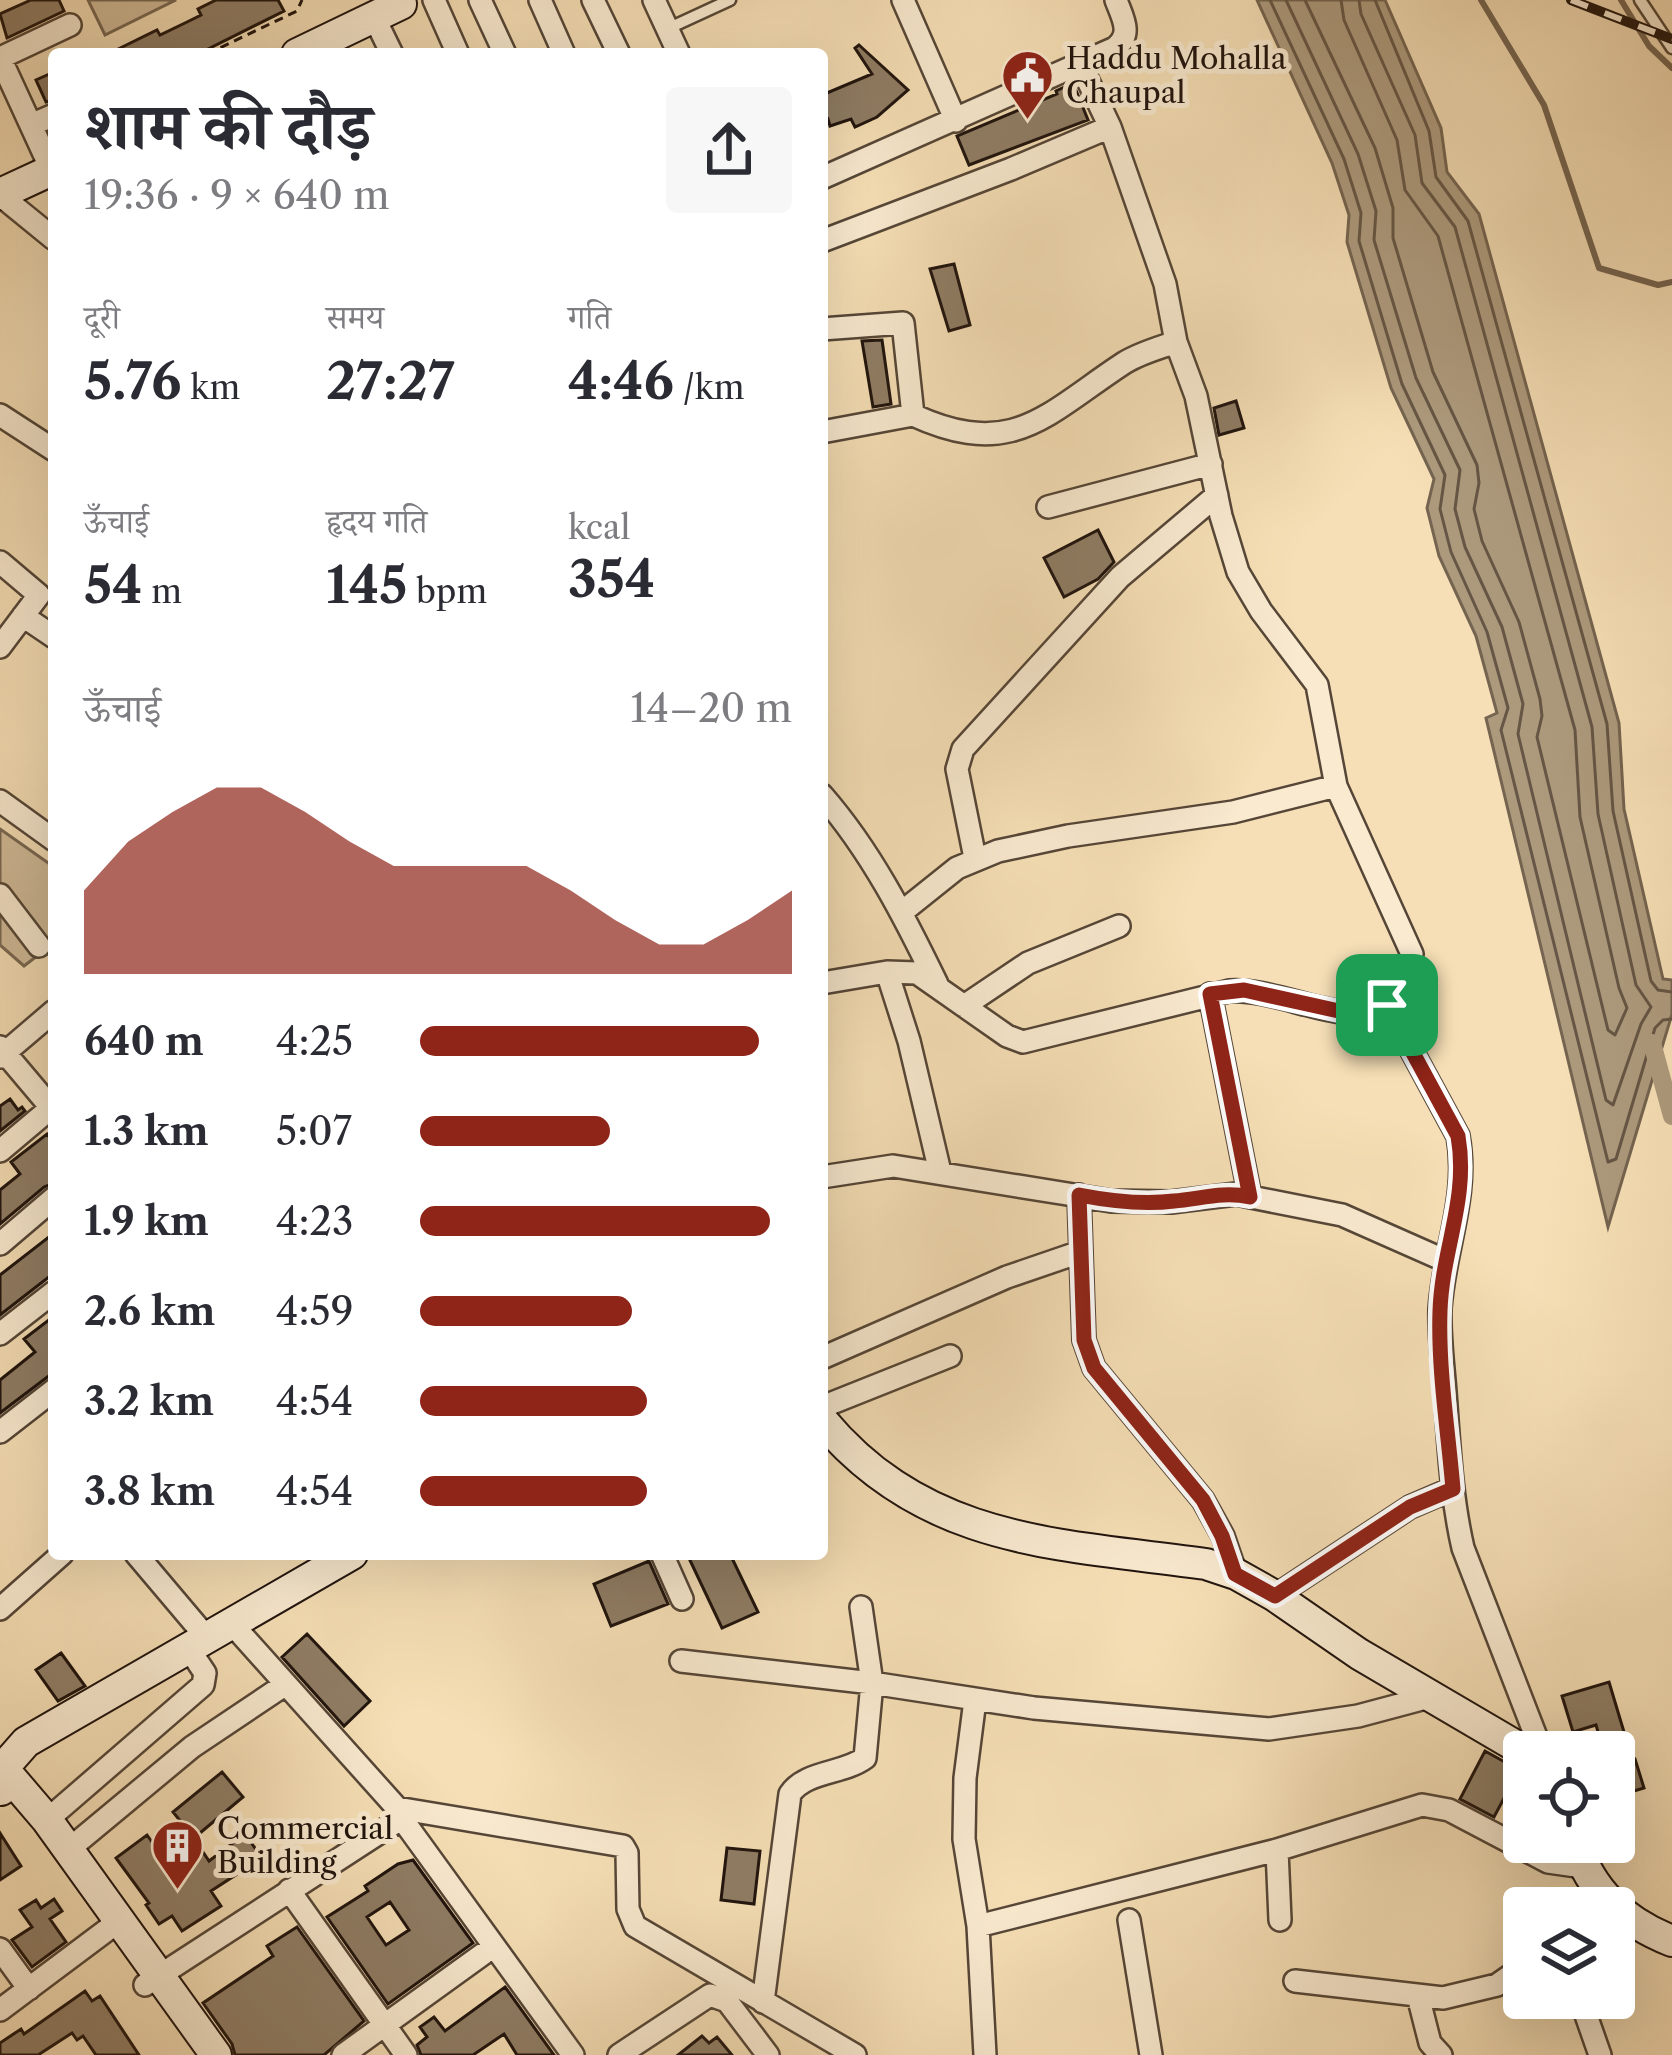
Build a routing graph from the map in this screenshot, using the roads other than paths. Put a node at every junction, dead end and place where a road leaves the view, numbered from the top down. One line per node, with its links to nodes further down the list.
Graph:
1 (434, 0): 15 (street)
2 (480, 0): 16 (street)
3 (540, 0): 17 (street)
4 (593, 0): 18 (street)
5 (654, 0): 12 (street)
6 (730, 0): 12 (lane)
7 (903, 0): 23 (street)
8 (1117, 0): 21 (street)
9 (1640, 0): 20 (lane)
10 (397, 5): 13 (street); 14 (street)
11 (70, 25): 24 (street)
12 (667, 28): 19 (street)
13 (309, 48)
14 (393, 48)
15 (455, 48)
16 (502, 48)
17 (561, 48)
18 (616, 48)
19 (676, 48)
20 (1672, 48)
21 (1082, 66): 23 (street); 25 (street)
22 (48, 118): 24 (street)
23 (956, 121): 28 (street)
24 (31, 125): 26 (street)
25 (1110, 127): 31 (street); 33 (street)
26 (48, 160)
27 (48, 172): 29 (street)
28 (828, 175)
29 (0, 194): 30 (street)
30 (48, 234)
31 (828, 239)
32 (828, 329): 35 (street)
33 (1176, 342): 35 (street); 38 (street)
34 (0, 415): 37 (street)
35 (914, 415): 36 (street)
36 (828, 431)
37 (48, 446)
38 (1210, 464): 39 (street); 40 (street)
39 (1217, 495): 45 (street); 49 (street)
40 (1048, 507)
41 (0, 562): 42 (street)
42 (23, 616): 43 (street); 44 (street)
43 (48, 633)
44 (0, 647)
45 (1336, 786): 49 (street); 58 (street)
46 (0, 801): 48 (street)
47 (828, 805): 51 (street)
48 (48, 829)
49 (976, 858): 51 (street)
50 (0, 895): 53 (street)
51 (902, 912): 56 (street)
52 (1119, 926): 59 (street)
53 (39, 946)
54 (887, 972): 55 (street); 56 (street); 65 (street)
55 (828, 982)
56 (938, 985): 59 (street)
57 (1210, 994): 58 (street); 59 (street); 68 (street)
58 (1387, 1005): 72 (street)
59 (964, 1006)
60 (48, 1016): 61 (street)
61 (2, 1052): 62 (street)
62 (48, 1104)
63 (48, 1114): 64 (street)
64 (0, 1151)
65 (940, 1172): 66 (street); 67 (street)
66 (828, 1176)
67 (1079, 1195): 68 (street); 71 (street)
68 (1250, 1197): 72 (street)
69 (48, 1203): 70 (street)
70 (0, 1244)
71 (1080, 1252): 75 (street); 86 (street)
72 (1446, 1261): 81 (street)
73 (48, 1297): 74 (street)
74 (0, 1334)
75 (828, 1355)
76 (950, 1356): 78 (street)
77 (48, 1395): 80 (street)
78 (828, 1405)
79 (828, 1427): 86 (street)
80 (0, 1432)
81 (1453, 1489): 87 (street); 97 (street)
82 (55, 1560): 90 (street)
83 (141, 1560): 91 (street)
84 (340, 1560): 91 (street)
85 (665, 1560): 88 (street)
86 (1235, 1574): 87 (street)
87 (1275, 1596): 95 (street)
88 (682, 1599)
89 (861, 1607): 93 (street)
90 (0, 1609)
91 (209, 1637): 94 (street); 99 (street); 100 (street)
92 (681, 1661): 93 (street)
93 (872, 1683): 96 (street); 117 (street)
94 (286, 1684): 101 (street); 117 (street)
95 (1433, 1696): 96 (street); 98 (street)
96 (975, 1700): 108 (street)
97 (1534, 1731)
98 (1503, 1738)
99 (1, 1778): 100 (street); 107 (street)
100 (47, 1820): 101 (street)
101 (68, 1850): 107 (street)
102 (1276, 1850): 103 (street); 106 (street); 108 (street)
103 (1582, 1876): 109 (street)
104 (289, 1890): 112 (street); 120 (street); 124 (street)
105 (1129, 1920): 129 (street)
106 (1280, 1920)
107 (112, 1926): 112 (street); 115 (street)
108 (978, 1926): 128 (street)
109 (1672, 1941)
110 (0, 1949): 115 (street)
111 (482, 1954): 120 (street)
112 (152, 1981): 121 (street)
113 (1294, 1981): 116 (street)
114 (1503, 1981): 116 (street)
115 (29, 1989): 118 (street)
116 (1418, 1996): 130 (street)
117 (763, 2002): 127 (street)
118 (0, 2010)
119 (1587, 2019): 131 (street)
120 (385, 2025): 122 (street); 123 (street)
121 (206, 2053)
122 (343, 2055)
123 (406, 2055)
124 (573, 2055)
125 (620, 2055): 126 (street)
126 (769, 2055)
127 (855, 2055)
128 (985, 2055)
129 (1150, 2055)
130 (1442, 2055)
131 (1600, 2055)

